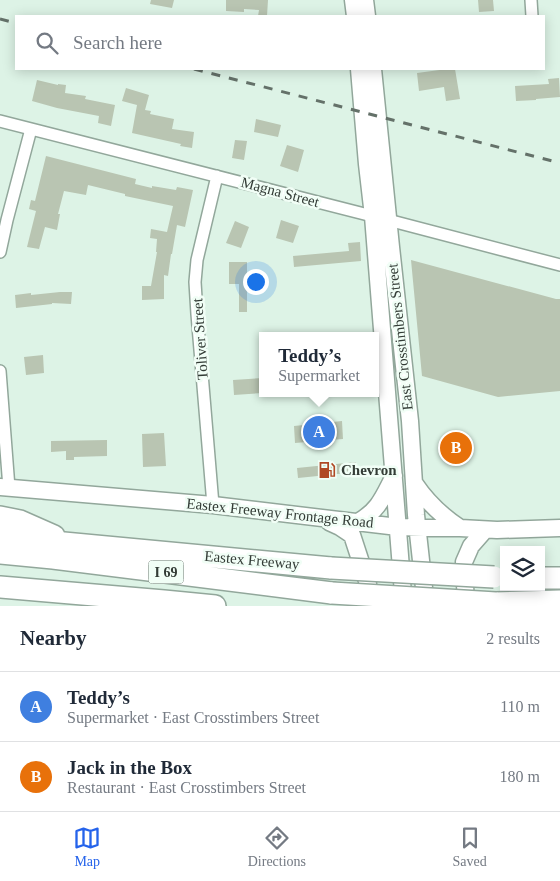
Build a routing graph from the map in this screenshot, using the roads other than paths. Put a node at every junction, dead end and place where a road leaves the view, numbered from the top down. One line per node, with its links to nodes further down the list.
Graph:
1 (353, 0): 4 (main road)
2 (365, 0): 5 (main road)
3 (531, 0): 6 (street)
4 (355, 15)
5 (367, 15)
6 (532, 15)
7 (359, 70): 12 (main road, East Crosstimbers Street)
8 (373, 70): 12 (main road, East Crosstimbers Street)
9 (0, 121): 10 (street, Magna Street)
10 (31, 129): 11 (street, Magna Street); 13 (street)
11 (217, 176): 12 (street, Magna Street); 19 (street, Toliver Street)
12 (380, 218): 14 (street, Magna Street); 16 (main road, East Crosstimbers Street); 17 (main road, East Crosstimbers Street)
13 (0, 252)
14 (560, 265)
15 (0, 371): 18 (street)
16 (394, 476): 22 (main road); 23 (main road, East Crosstimbers Street)
17 (414, 484): 24 (main road, East Crosstimbers Street); 25 (main road)
18 (5, 488): 19 (main road, Eastex Freeway Frontage Road)
19 (213, 505): 21 (main road, Eastex Freeway Frontage Road)
20 (0, 517): 29 (highway)
21 (318, 517): 22 (main road, Eastex Freeway Frontage Road); 37 (main road)
22 (358, 522): 23 (main road, Eastex Freeway Frontage Road)
23 (398, 527): 24 (main road, Eastex Freeway Frontage Road); 38 (main road, East Crosstimbers Street)
24 (418, 528): 25 (main road, Eastex Freeway Frontage Road); 39 (main road, East Crosstimbers Street)
25 (460, 528): 27 (main road, Eastex Freeway Frontage Road)
26 (560, 528): 27 (main road, Eastex Freeway Frontage Road)
27 (485, 530): 40 (main road)
28 (0, 537): 29 (highway, Eastex Freeway / I 69)
29 (70, 544): 31 (highway, Eastex Freeway / I 69, bridge)
30 (0, 553): 35 (highway, I 69, bridge)
31 (499, 577)
32 (545, 578): 33 (highway)
33 (560, 578)
34 (0, 587): 36 (highway, I 69)
35 (560, 601)
36 (215, 606)
37 (368, 606)
38 (404, 606)
39 (426, 606)
40 (466, 606)

